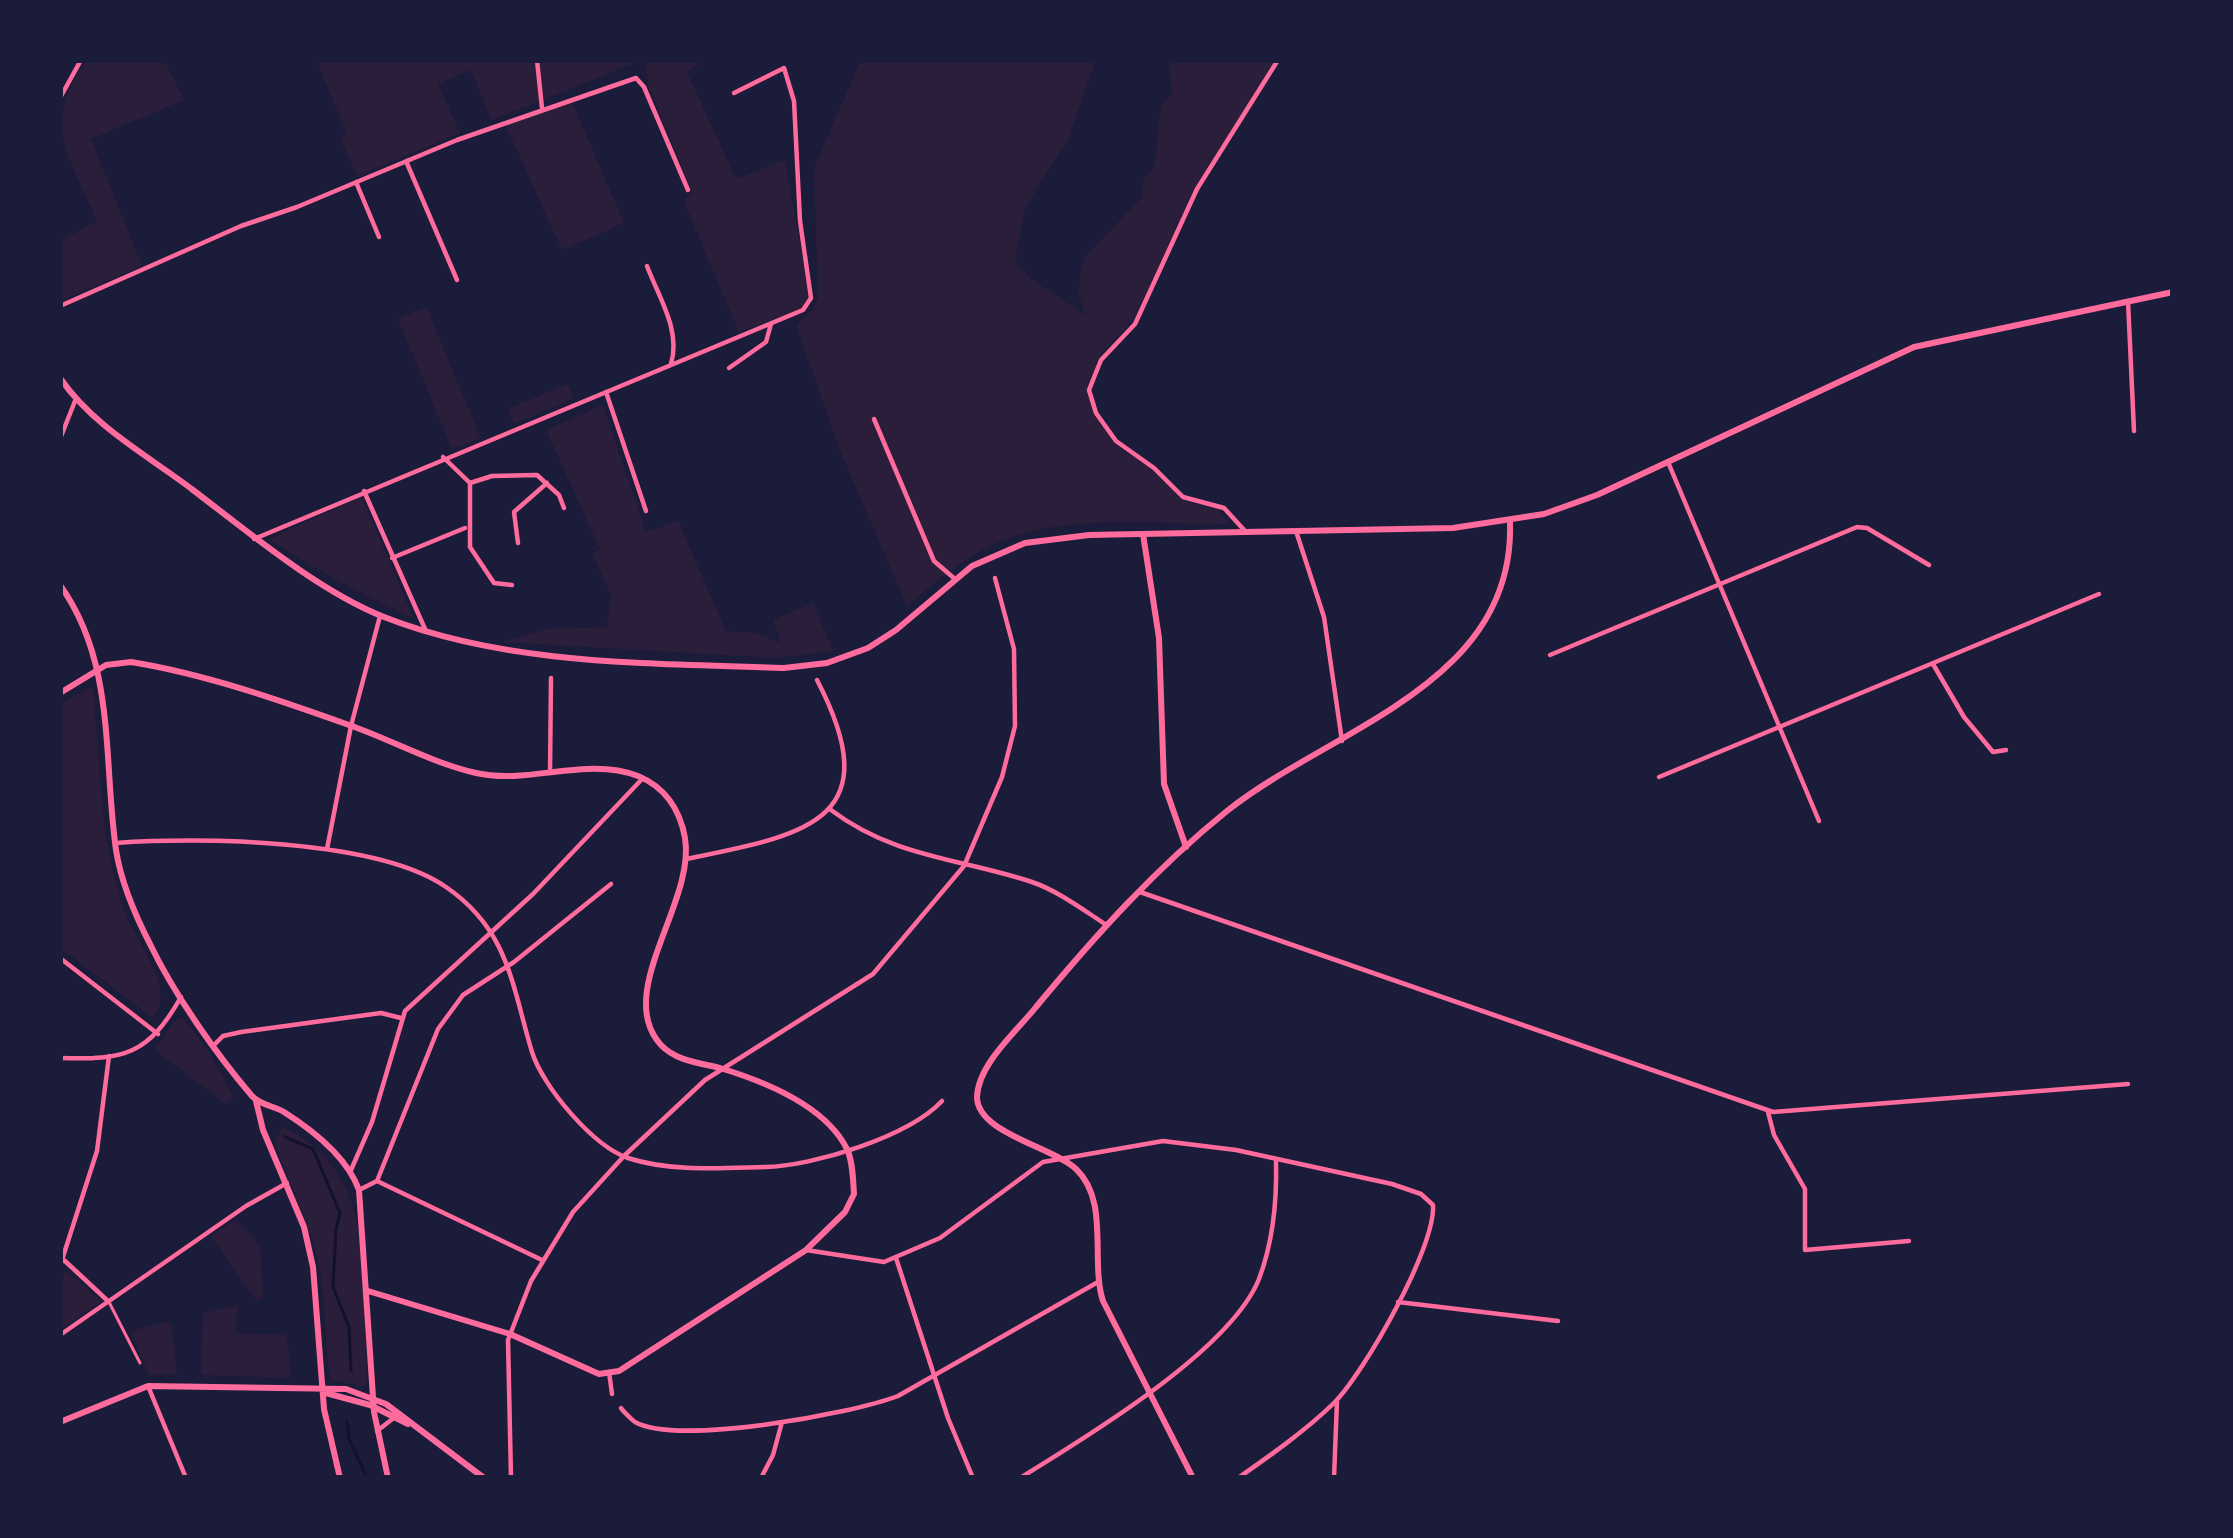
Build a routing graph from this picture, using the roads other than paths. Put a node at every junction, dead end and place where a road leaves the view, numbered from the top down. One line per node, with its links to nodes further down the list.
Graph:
1 (81, 60): 5 (street)
2 (537, 60): 6 (street)
3 (1278, 60): 35 (street)
4 (734, 93): 16 (street)
5 (60, 98)
6 (542, 108): 7 (street); 9 (street)
7 (406, 161): 8 (street); 12 (street)
8 (356, 182): 10 (street); 15 (street)
9 (688, 190)
10 (379, 237)
11 (646, 266): 17 (street)
12 (457, 280)
13 (2173, 292): 14 (street)
14 (2128, 301): 23 (street); 26 (street)
15 (60, 306)
16 (771, 324): 17 (street); 18 (street)
17 (671, 364): 20 (street)
18 (729, 368)
19 (60, 379): 21 (street)
20 (606, 392): 25 (street); 31 (street)
21 (75, 401): 24 (street); 37 (street)
22 (874, 419): 42 (street)
23 (2134, 431)
24 (60, 439)
25 (443, 457): 27 (street); 29 (street)
26 (1668, 462): 32 (street); 43 (street)
27 (470, 483): 28 (street); 33 (street)
28 (547, 483): 30 (street); 38 (street)
29 (364, 491): 37 (street); 39 (street)
30 (564, 508)
31 (646, 511)
32 (1510, 521): 34 (street); 57 (street)
33 (467, 527): 39 (street); 45 (street)
34 (1296, 531): 35 (street); 57 (street)
35 (1246, 532): 36 (street)
36 (1143, 534): 42 (street); 65 (street)
37 (254, 539): 47 (street)
38 (518, 543)
39 (392, 558): 48 (street)
40 (1929, 565): 43 (street)
41 (995, 578): 68 (street)
42 (955, 580): 48 (street)
43 (1720, 584): 49 (street); 56 (street)
44 (60, 585): 51 (street)
45 (512, 585)
46 (2099, 594): 50 (street)
47 (380, 616): 48 (street); 55 (street)
48 (426, 632)
49 (1550, 655)
50 (1933, 664): 56 (street); 58 (street)
51 (98, 669): 54 (street); 55 (street); 64 (street)
52 (551, 678): 59 (street)
53 (817, 680): 62 (street)
54 (60, 693)
55 (351, 726): 59 (street); 66 (street)
56 (1779, 726): 60 (street); 63 (street)
57 (1342, 741): 65 (street)
58 (2006, 750)
59 (550, 773): 61 (street)
60 (1659, 777)
61 (643, 778): 67 (street); 72 (street)
62 (831, 810): 67 (street); 68 (street)
63 (1819, 821)
64 (116, 843): 66 (street); 75 (street)
65 (1186, 848): 70 (street)
66 (327, 849): 72 (street)
67 (686, 859): 81 (street)
68 (964, 866): 71 (street); 81 (street)
69 (610, 884): 74 (street)
70 (1140, 892): 71 (street); 85 (street)
71 (1106, 924): 88 (street)
72 (491, 933): 74 (street); 76 (street)
73 (60, 958): 77 (street)
74 (509, 966): 87 (street); 91 (street)
75 (181, 997): 77 (street); 78 (street)
76 (401, 1018): 78 (street); 90 (street)
77 (158, 1034): 79 (street)
78 (215, 1044): 83 (street)
79 (109, 1056): 80 (street); 98 (street)
80 (60, 1058)
81 (721, 1069): 86 (street); 87 (street)
82 (2128, 1084): 85 (street)
83 (256, 1101): 90 (street); 92 (street)
84 (942, 1102): 86 (street)
85 (1768, 1111): 94 (street)
86 (847, 1149): 87 (street); 95 (street)
87 (624, 1156): 97 (street)
88 (1060, 1158): 89 (street); 96 (street); 99 (street)
89 (1276, 1161): 102 (street); 112 (street)
90 (351, 1170): 93 (street)
91 (377, 1181): 93 (street); 97 (street)
92 (287, 1183): 101 (street); 110 (street)
93 (359, 1190): 100 (street)
94 (1909, 1240)
95 (806, 1250): 96 (street); 107 (street)
96 (896, 1258): 108 (street)
97 (542, 1260): 104 (street)
98 (61, 1261): 101 (street)
99 (1098, 1282): 108 (street); 112 (street)
100 (368, 1292): 104 (street); 114 (street)
101 (109, 1302): 105 (street); 106 (street)
102 (1398, 1302): 103 (street); 113 (street)
103 (1558, 1321)
104 (510, 1334): 107 (street); 125 (street)
105 (60, 1335)
106 (140, 1363)
107 (609, 1372): 111 (street)
108 (934, 1373): 118 (street); 127 (street)
109 (148, 1386): 110 (street); 117 (street); 121 (street)
110 (322, 1392): 114 (street); 122 (street)
111 (612, 1394)
112 (1150, 1394): 128 (street); 129 (street)
113 (1337, 1400): 130 (street); 131 (street)
114 (374, 1402): 116 (street); 119 (street); 120 (street)
115 (621, 1408): 118 (street)
116 (395, 1417): 119 (street); 120 (street)
117 (60, 1422)
118 (782, 1422): 126 (street)
119 (414, 1426): 124 (street)
120 (377, 1431): 123 (street)
121 (186, 1478)
122 (340, 1478)
123 (388, 1478)
124 (484, 1478)
125 (511, 1478)
126 (761, 1478)
127 (973, 1478)
128 (1020, 1478)
129 (1193, 1478)
130 (1238, 1478)
131 (1334, 1478)

